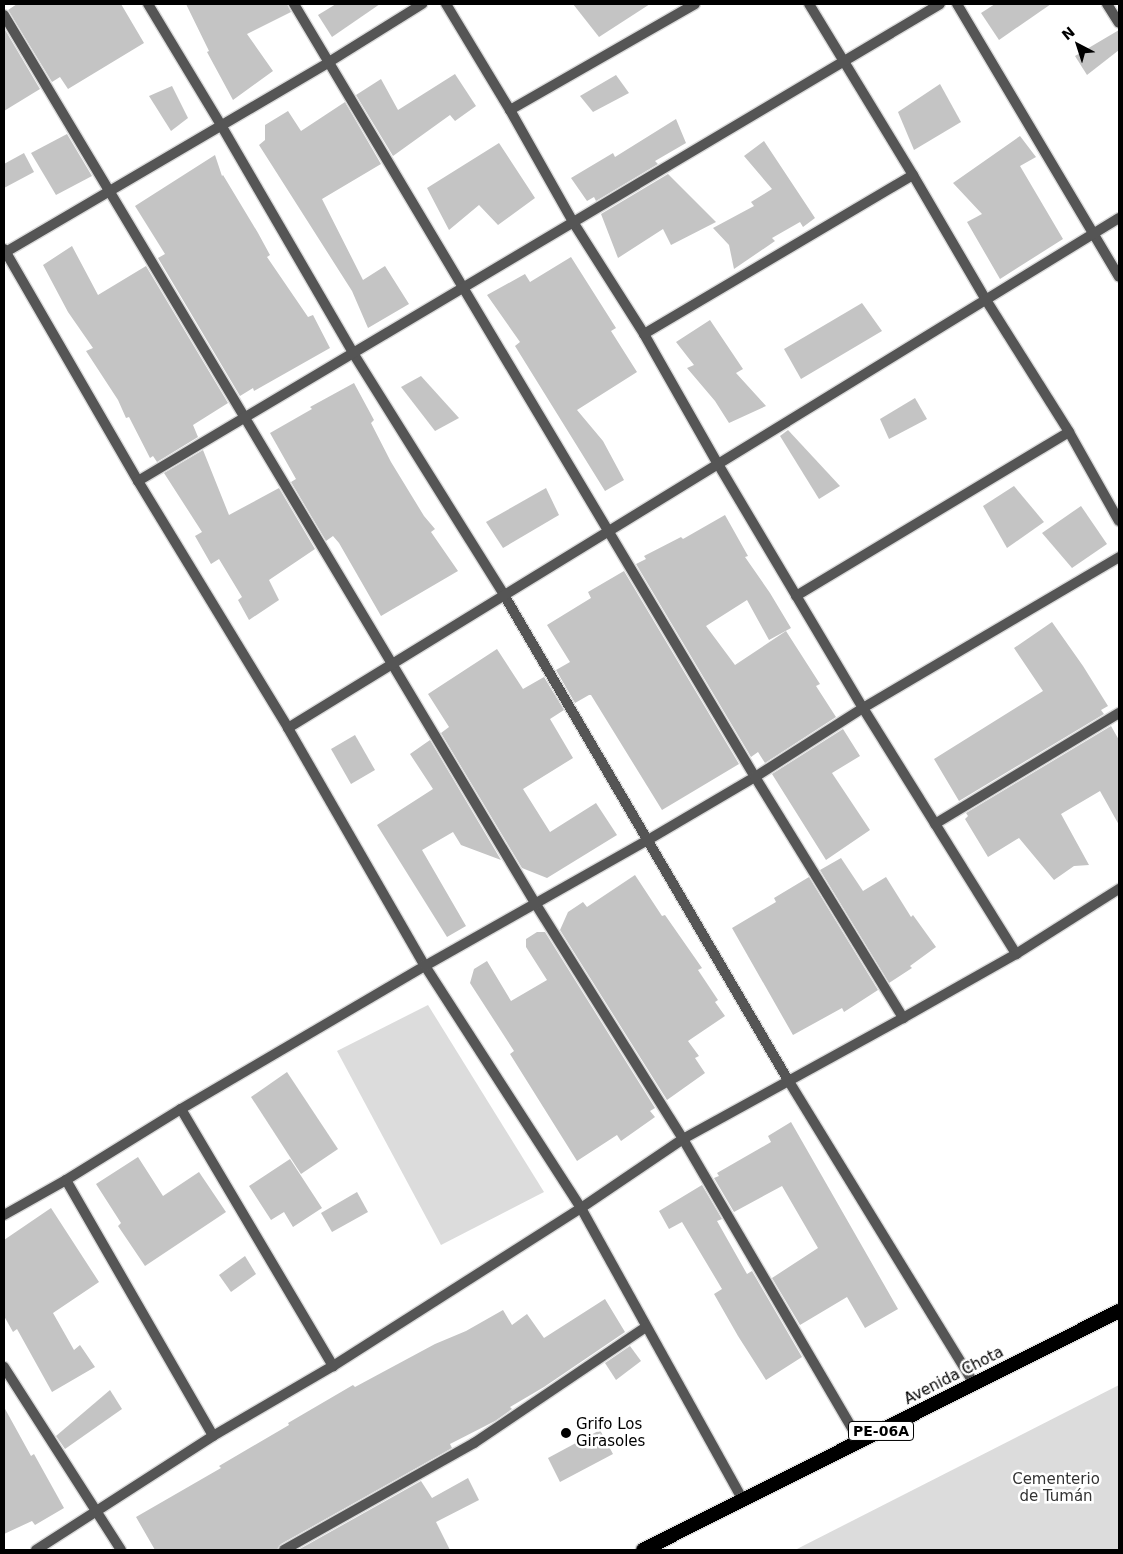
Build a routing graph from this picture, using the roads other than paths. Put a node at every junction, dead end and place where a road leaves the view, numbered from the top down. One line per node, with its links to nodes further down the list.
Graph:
1 (148, 4): 15 (street)
2 (294, 4): 13 (street)
3 (422, 4): 13 (street)
4 (446, 4): 14 (street)
5 (695, 4): 14 (street)
6 (809, 4): 12 (street)
7 (940, 4): 12 (street)
8 (957, 4): 20 (street)
9 (1107, 4): 11 (street)
10 (4, 16): 17 (street)
11 (1119, 23)
12 (845, 60): 16 (street); 19 (street)
13 (329, 62): 15 (street); 23 (street)
14 (510, 110): 19 (street)
15 (221, 125): 17 (street); 26 (street)
16 (914, 175): 24 (street); 25 (street)
17 (111, 192): 21 (street); 27 (street)
18 (1119, 218): 20 (street)
19 (573, 222): 23 (street); 25 (street)
20 (1093, 234): 22 (street); 24 (street)
21 (4, 251): 30 (street)
22 (1119, 277)
23 (463, 288): 26 (street); 32 (street)
24 (986, 300): 28 (street); 29 (street)
25 (644, 334): 29 (street)
26 (353, 353): 27 (street); 34 (street)
27 (244, 418): 30 (street); 36 (street)
28 (1069, 432): 31 (street); 35 (street)
29 (718, 464): 32 (street); 35 (street)
30 (138, 481): 39 (street)
31 (1119, 521)
32 (609, 531): 34 (street); 40 (street)
33 (1119, 557): 37 (street)
34 (504, 595): 36 (street); 42 (street)
35 (796, 596): 37 (street)
36 (393, 664): 39 (street); 44 (street)
37 (863, 708): 40 (street); 41 (street)
38 (1119, 713): 41 (street)
39 (288, 728): 46 (street)
40 (755, 777): 42 (street); 47 (street)
41 (936, 824): 45 (street)
42 (648, 840): 44 (street); 48 (street)
43 (1119, 889): 45 (street)
44 (535, 903): 46 (street); 50 (street)
45 (1016, 954): 47 (street)
46 (425, 966): 49 (street); 52 (street)
47 (903, 1018): 48 (street)
48 (788, 1080): 50 (street); 58 (street)
49 (181, 1109): 51 (street); 56 (street)
50 (683, 1139): 52 (street); 60 (street)
51 (66, 1180): 53 (street); 59 (street)
52 (581, 1208): 55 (street); 56 (street)
53 (4, 1215)
54 (1119, 1311): 58 (highway, Avenida Chota / PE-06A)
55 (646, 1328): 61 (street); 65 (street)
56 (333, 1366): 59 (street)
57 (4, 1368): 62 (street)
58 (974, 1383): 60 (highway, Avenida Chota / PE-06A)
59 (214, 1436): 62 (street)
60 (860, 1442): 61 (highway, Avenida Chota / PE-06A)
61 (744, 1500): 66 (highway, Avenida Chota / PE-06A)
62 (97, 1513): 63 (street); 64 (street)
63 (36, 1550)
64 (121, 1550)
65 (284, 1550)
66 (643, 1550)

